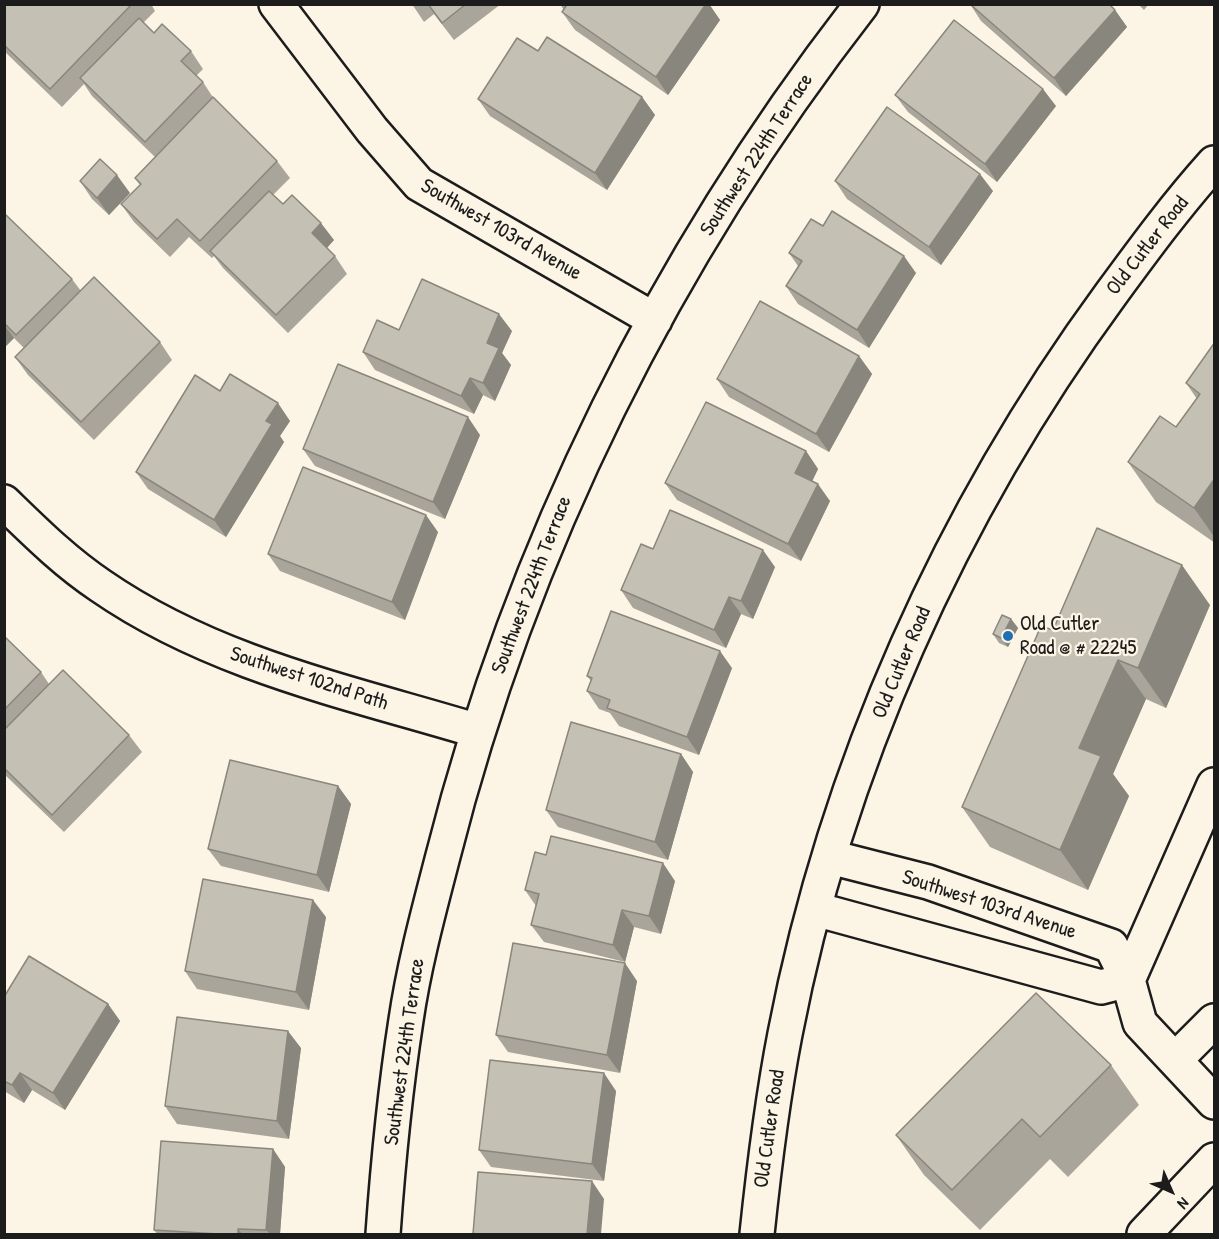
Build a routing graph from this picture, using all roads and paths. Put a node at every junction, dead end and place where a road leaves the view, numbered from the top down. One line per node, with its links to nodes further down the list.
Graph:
1 (276, 4): 4 (street, Southwest 103rd Avenue)
2 (862, 4): 4 (street, Southwest 224th Terrace)
3 (1215, 164): 8 (street, Old Cutler Road)
4 (655, 320): 6 (street, Southwest 224th Terrace)
5 (4, 502): 6 (street, Southwest 102nd Path)
6 (478, 731): 15 (street, Southwest 224th Terrace)
7 (1215, 785): 10 (street)
8 (830, 857): 9 (street, Old Cutler Road); 10 (street, Southwest 103rd Avenue)
9 (815, 909): 10 (street); 16 (street, Old Cutler Road)
10 (1128, 980): 12 (street, Southwest 103rd Avenue)
11 (1215, 1021): 12 (street)
12 (1175, 1060): 13 (street, Southwest 103rd Avenue)
13 (1215, 1102)
14 (1215, 1160): 17 (street)
15 (383, 1234)
16 (757, 1234)
17 (1144, 1234)

